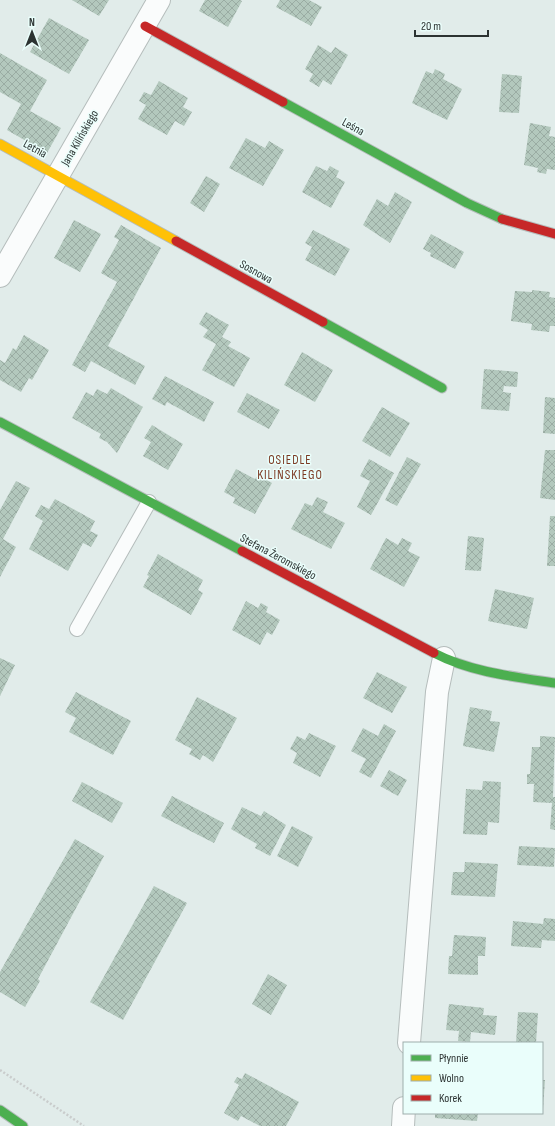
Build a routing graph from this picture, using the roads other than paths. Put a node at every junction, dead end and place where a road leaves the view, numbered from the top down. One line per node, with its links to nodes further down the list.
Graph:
1 (159, 0): 2 (street, Jana Kilińskiego)
2 (145, 26): 4 (street, Jana Kilińskiego); 5 (street, Leśna)
3 (0, 144): 4 (street, Letnia)
4 (58, 176): 6 (street, Jana Kilińskiego); 7 (street, Sosnowa)
5 (555, 234)
6 (0, 276)
7 (442, 388)
8 (0, 422): 9 (street, Stefana Żeromskiego)
9 (149, 502): 10 (lane); 11 (street, Stefana Żeromskiego)
10 (77, 629)
11 (444, 658): 12 (street, Stefana Żeromskiego); 13 (street)
12 (555, 683)
13 (409, 1042)
14 (0, 1110): 16 (street)
15 (404, 1114): 17 (street)
16 (23, 1126)
17 (403, 1126)

